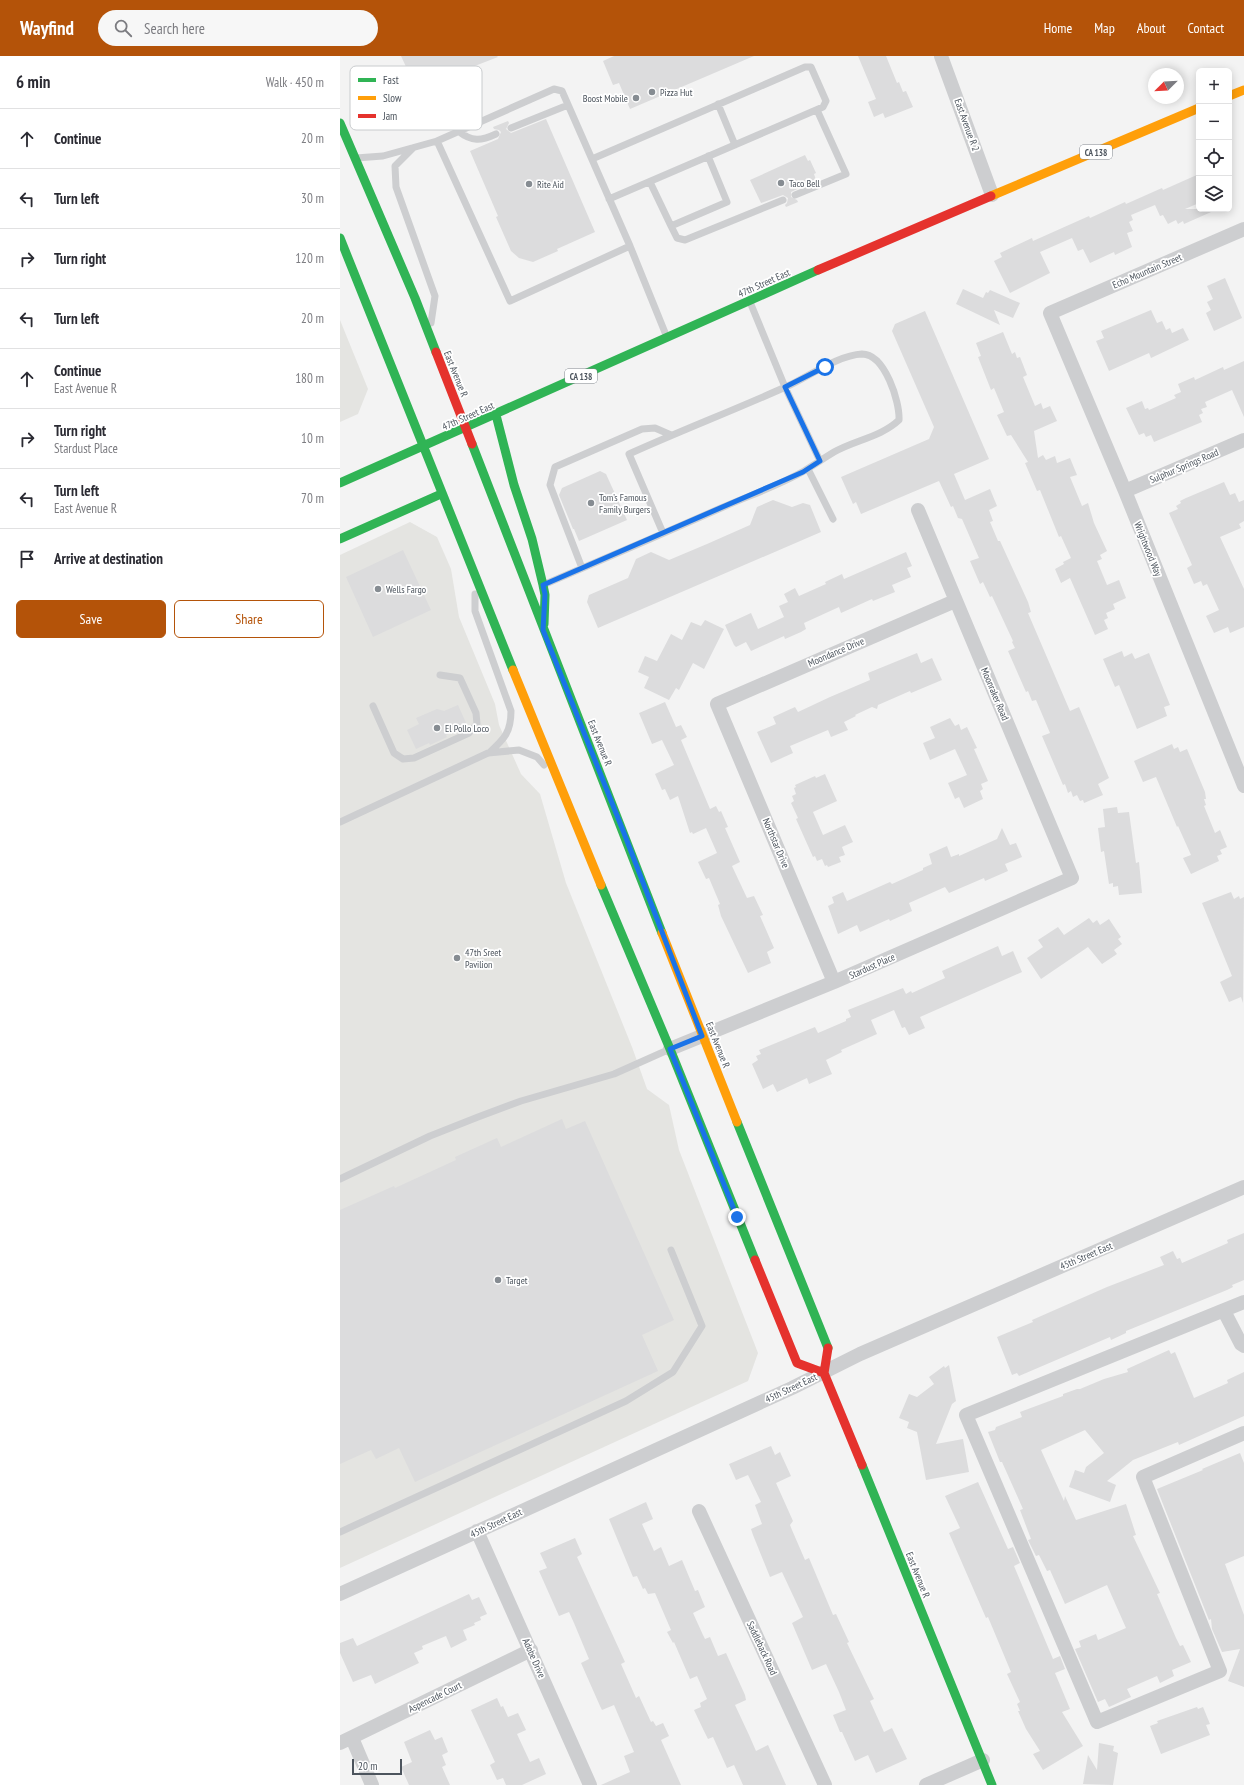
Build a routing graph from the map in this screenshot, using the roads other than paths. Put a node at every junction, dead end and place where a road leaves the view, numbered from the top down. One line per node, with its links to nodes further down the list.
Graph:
1 (942, 56): 21 (street, East Avenue R 2)
2 (1244, 90): 3 (main road)
3 (1232, 95)
4 (718, 104): 7 (lane); 14 (lane); 18 (lane)
5 (568, 105): 8 (lane); 10 (lane); 18 (lane)
6 (1196, 109): 21 (main road, 47th Street East / CA 138)
7 (817, 110): 14 (lane); 20 (lane)
8 (482, 120)
9 (340, 123): 17 (main road, East Avenue R)
10 (511, 128)
11 (458, 131): 12 (lane); 13 (lane)
12 (496, 134)
13 (437, 141): 15 (lane); 27 (lane)
14 (735, 145): 16 (lane)
15 (413, 148): 17 (lane); 30 (lane)
16 (708, 156): 19 (lane); 24 (lane)
17 (356, 158): 30 (main road, East Avenue R)
18 (592, 159): 22 (lane)
19 (650, 182): 22 (lane); 24 (lane)
20 (795, 195)
21 (992, 195): 28 (main road, 47th Street East / CA 138)
22 (609, 199): 27 (lane)
23 (783, 200): 24 (lane)
24 (671, 226)
25 (1244, 229): 29 (street, Echo Mountain Street)
26 (340, 238): 37 (main road)
27 (630, 246): 31 (lane)
28 (750, 301): 31 (main road, 47th Street East / CA 138); 32 (lane)
29 (1050, 312): 41 (street, Wrightwood Way)
30 (429, 334): 34 (main road, East Avenue R)
31 (666, 337): 33 (main road, 47th Street East / CA 138)
32 (785, 387): 35 (lane); 38 (lane); 38 (lane)
33 (496, 416): 34 (main road, 47th Street East / CA 138); 49 (main road)
34 (466, 429): 37 (main road, 47th Street East / CA 138); 50 (main road, East Avenue R)
35 (671, 435): 45 (lane); 47 (lane)
36 (1244, 440): 41 (street, Sulphur Springs Road)
37 (423, 449): 40 (main road, 47th Street East / CA 138); 42 (main road)
38 (820, 461): 39 (lane)
39 (808, 468): 44 (lane); 45 (lane)
40 (340, 483)
41 (1125, 491): 58 (street, Wrightwood Way)
42 (441, 494): 46 (main road); 48 (main road)
43 (918, 510): 51 (street, Moonraker Road)
44 (833, 519)
45 (663, 534): 47 (lane)
46 (340, 539)
47 (582, 568): 49 (lane)
48 (475, 579): 56 (lane); 57 (main road)
49 (543, 585): 50 (lane); 52 (main road)
50 (528, 591): 52 (main road, East Avenue R)
51 (955, 601): 54 (street, Moondance Drive); 60 (street, Moonraker Road)
52 (543, 630): 62 (main road, East Avenue R)
53 (440, 674): 55 (lane)
54 (717, 704): 61 (street, Northstar Drive)
55 (373, 706)
56 (488, 753): 57 (lane); 59 (lane)
57 (556, 777): 63 (main road)
58 (1244, 786)
59 (340, 822)
60 (1072, 878): 61 (street, Stardust Place)
61 (834, 982): 62 (street, Stardust Place)
62 (702, 1036): 63 (street, Stardust Place); 70 (main road, East Avenue R)
63 (670, 1049): 64 (lane); 70 (main road)
64 (340, 1179)
65 (1244, 1187): 70 (street, 45th Street East)
66 (671, 1250): 74 (lane)
67 (1244, 1302): 68 (street)
68 (1224, 1311): 69 (street); 71 (street)
69 (1244, 1346)
70 (824, 1373): 73 (street, 45th Street East); 78 (main road, East Avenue R)
71 (1244, 1433)
72 (699, 1511): 81 (street, Saddleback Road)
73 (478, 1531): 75 (street, 45th Street East); 76 (street, Adobe Drive)
74 (340, 1532)
75 (340, 1594)
76 (531, 1650): 77 (street, Aspencade Court); 80 (street, Adobe Drive)
77 (346, 1741): 79 (street)
78 (983, 1760): 82 (street); 83 (main road, East Avenue R)
79 (372, 1785)
80 (590, 1785)
81 (825, 1785)
82 (926, 1785)
83 (992, 1785)

